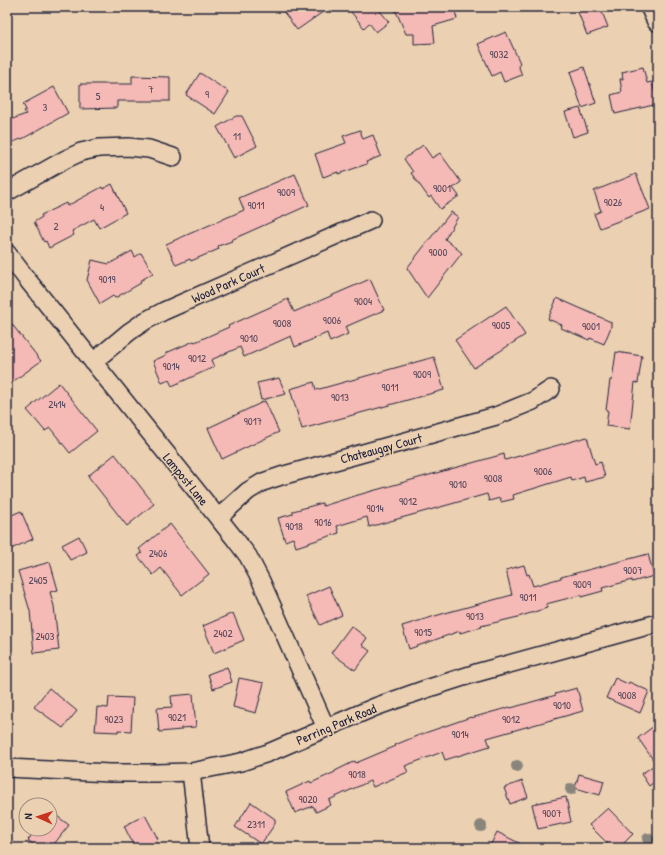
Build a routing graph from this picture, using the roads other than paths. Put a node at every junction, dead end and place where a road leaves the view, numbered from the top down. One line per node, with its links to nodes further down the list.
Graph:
1 (652, 7): 2 (street)
2 (658, 20)
3 (173, 157): 4 (street)
4 (7, 192)
5 (371, 220): 7 (street, Wood Park Court)
6 (7, 253): 7 (street, Lampost Lane)
7 (93, 362): 9 (street, Lampost Lane)
8 (551, 389): 9 (street, Chateaugay Court)
9 (218, 518): 11 (street, Lampost Lane)
10 (658, 623): 11 (street, Perring Park Road)
11 (326, 728): 13 (street, Perring Park Road)
12 (7, 768): 13 (street, Perring Park Road)
13 (191, 772): 14 (street)
14 (200, 848)

